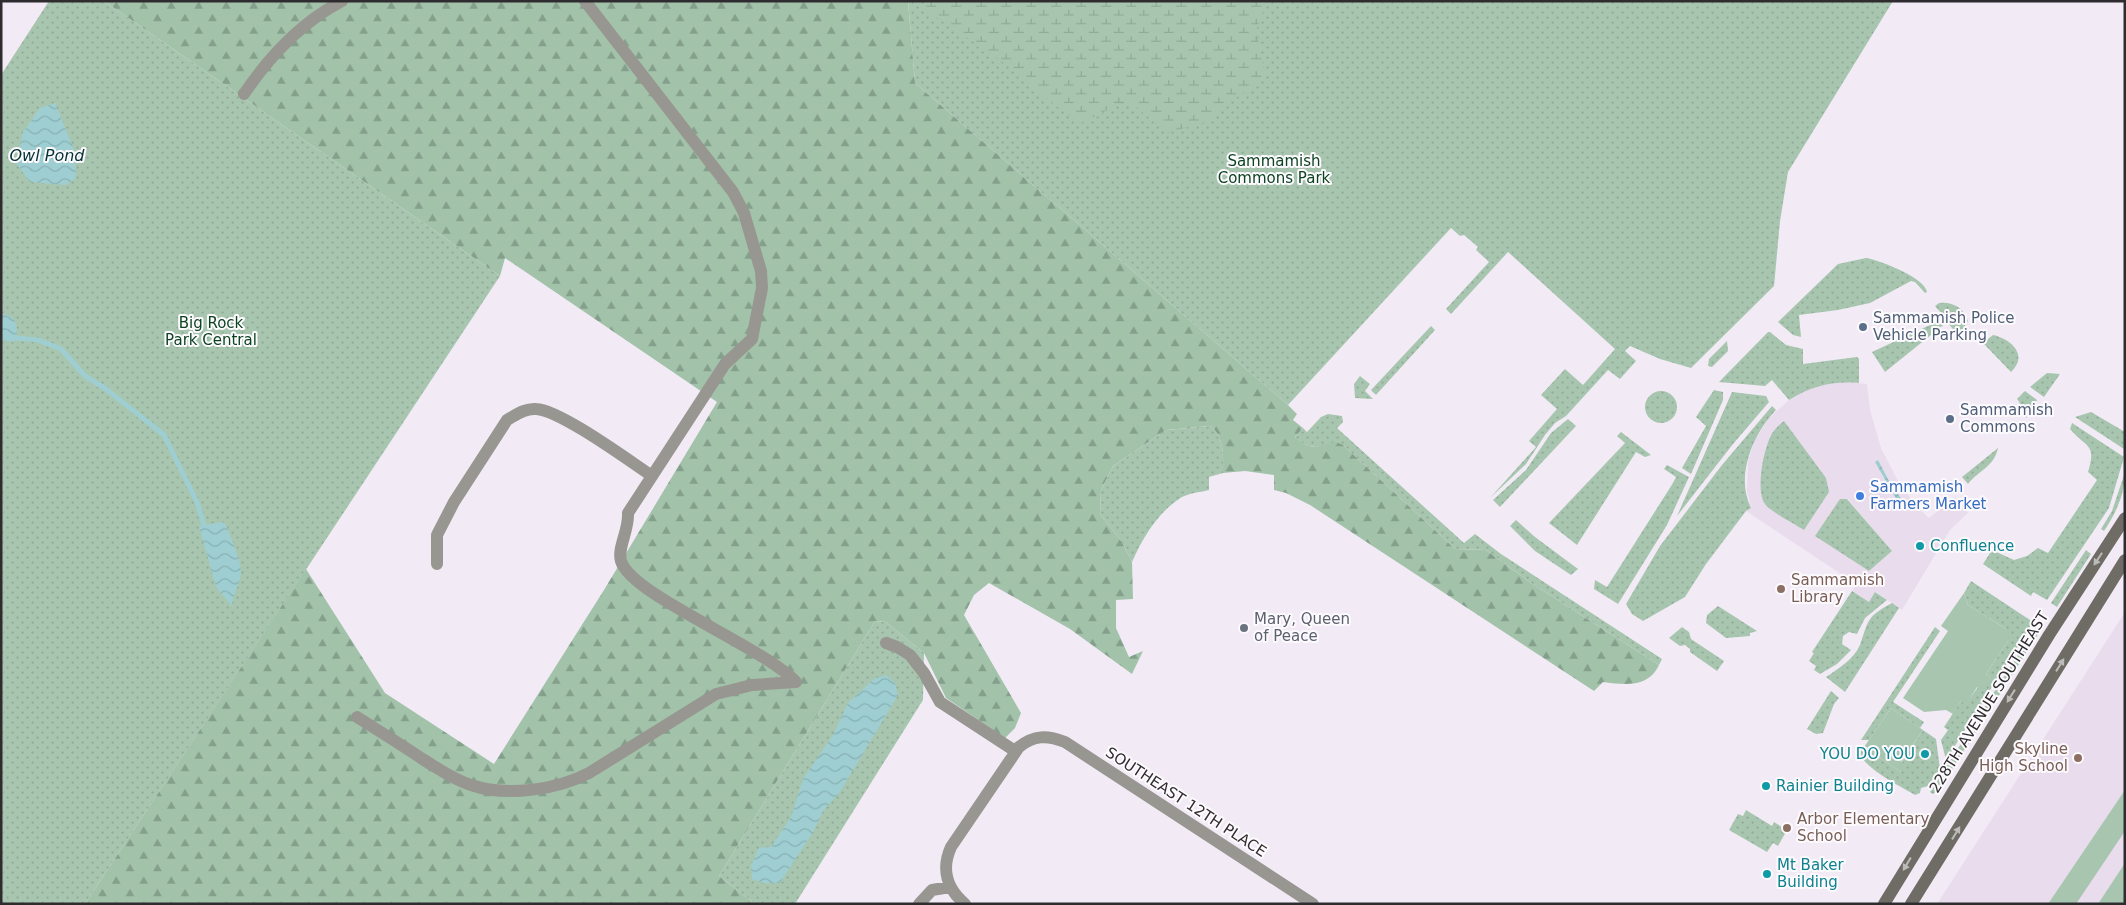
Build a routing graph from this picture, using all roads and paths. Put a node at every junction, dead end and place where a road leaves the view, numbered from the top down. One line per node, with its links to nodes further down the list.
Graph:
1 (342, 1): 3 (street)
2 (585, 1): 4 (street)
3 (244, 94)
4 (652, 476): 7 (street); 9 (street)
5 (2125, 518): 15 (main road, 228TH AVENUE SOUTHEAST, one-way to 15)
6 (2125, 560): 16 (main road, one-way to 6)
7 (437, 564)
8 (886, 643): 10 (street)
9 (356, 717)
10 (1015, 751): 11 (street); 14 (street, SOUTHEAST 12TH PLACE)
11 (948, 882): 12 (street); 13 (street)
12 (918, 904)
13 (965, 904)
14 (1313, 904)
15 (1884, 904)
16 (1911, 904)

